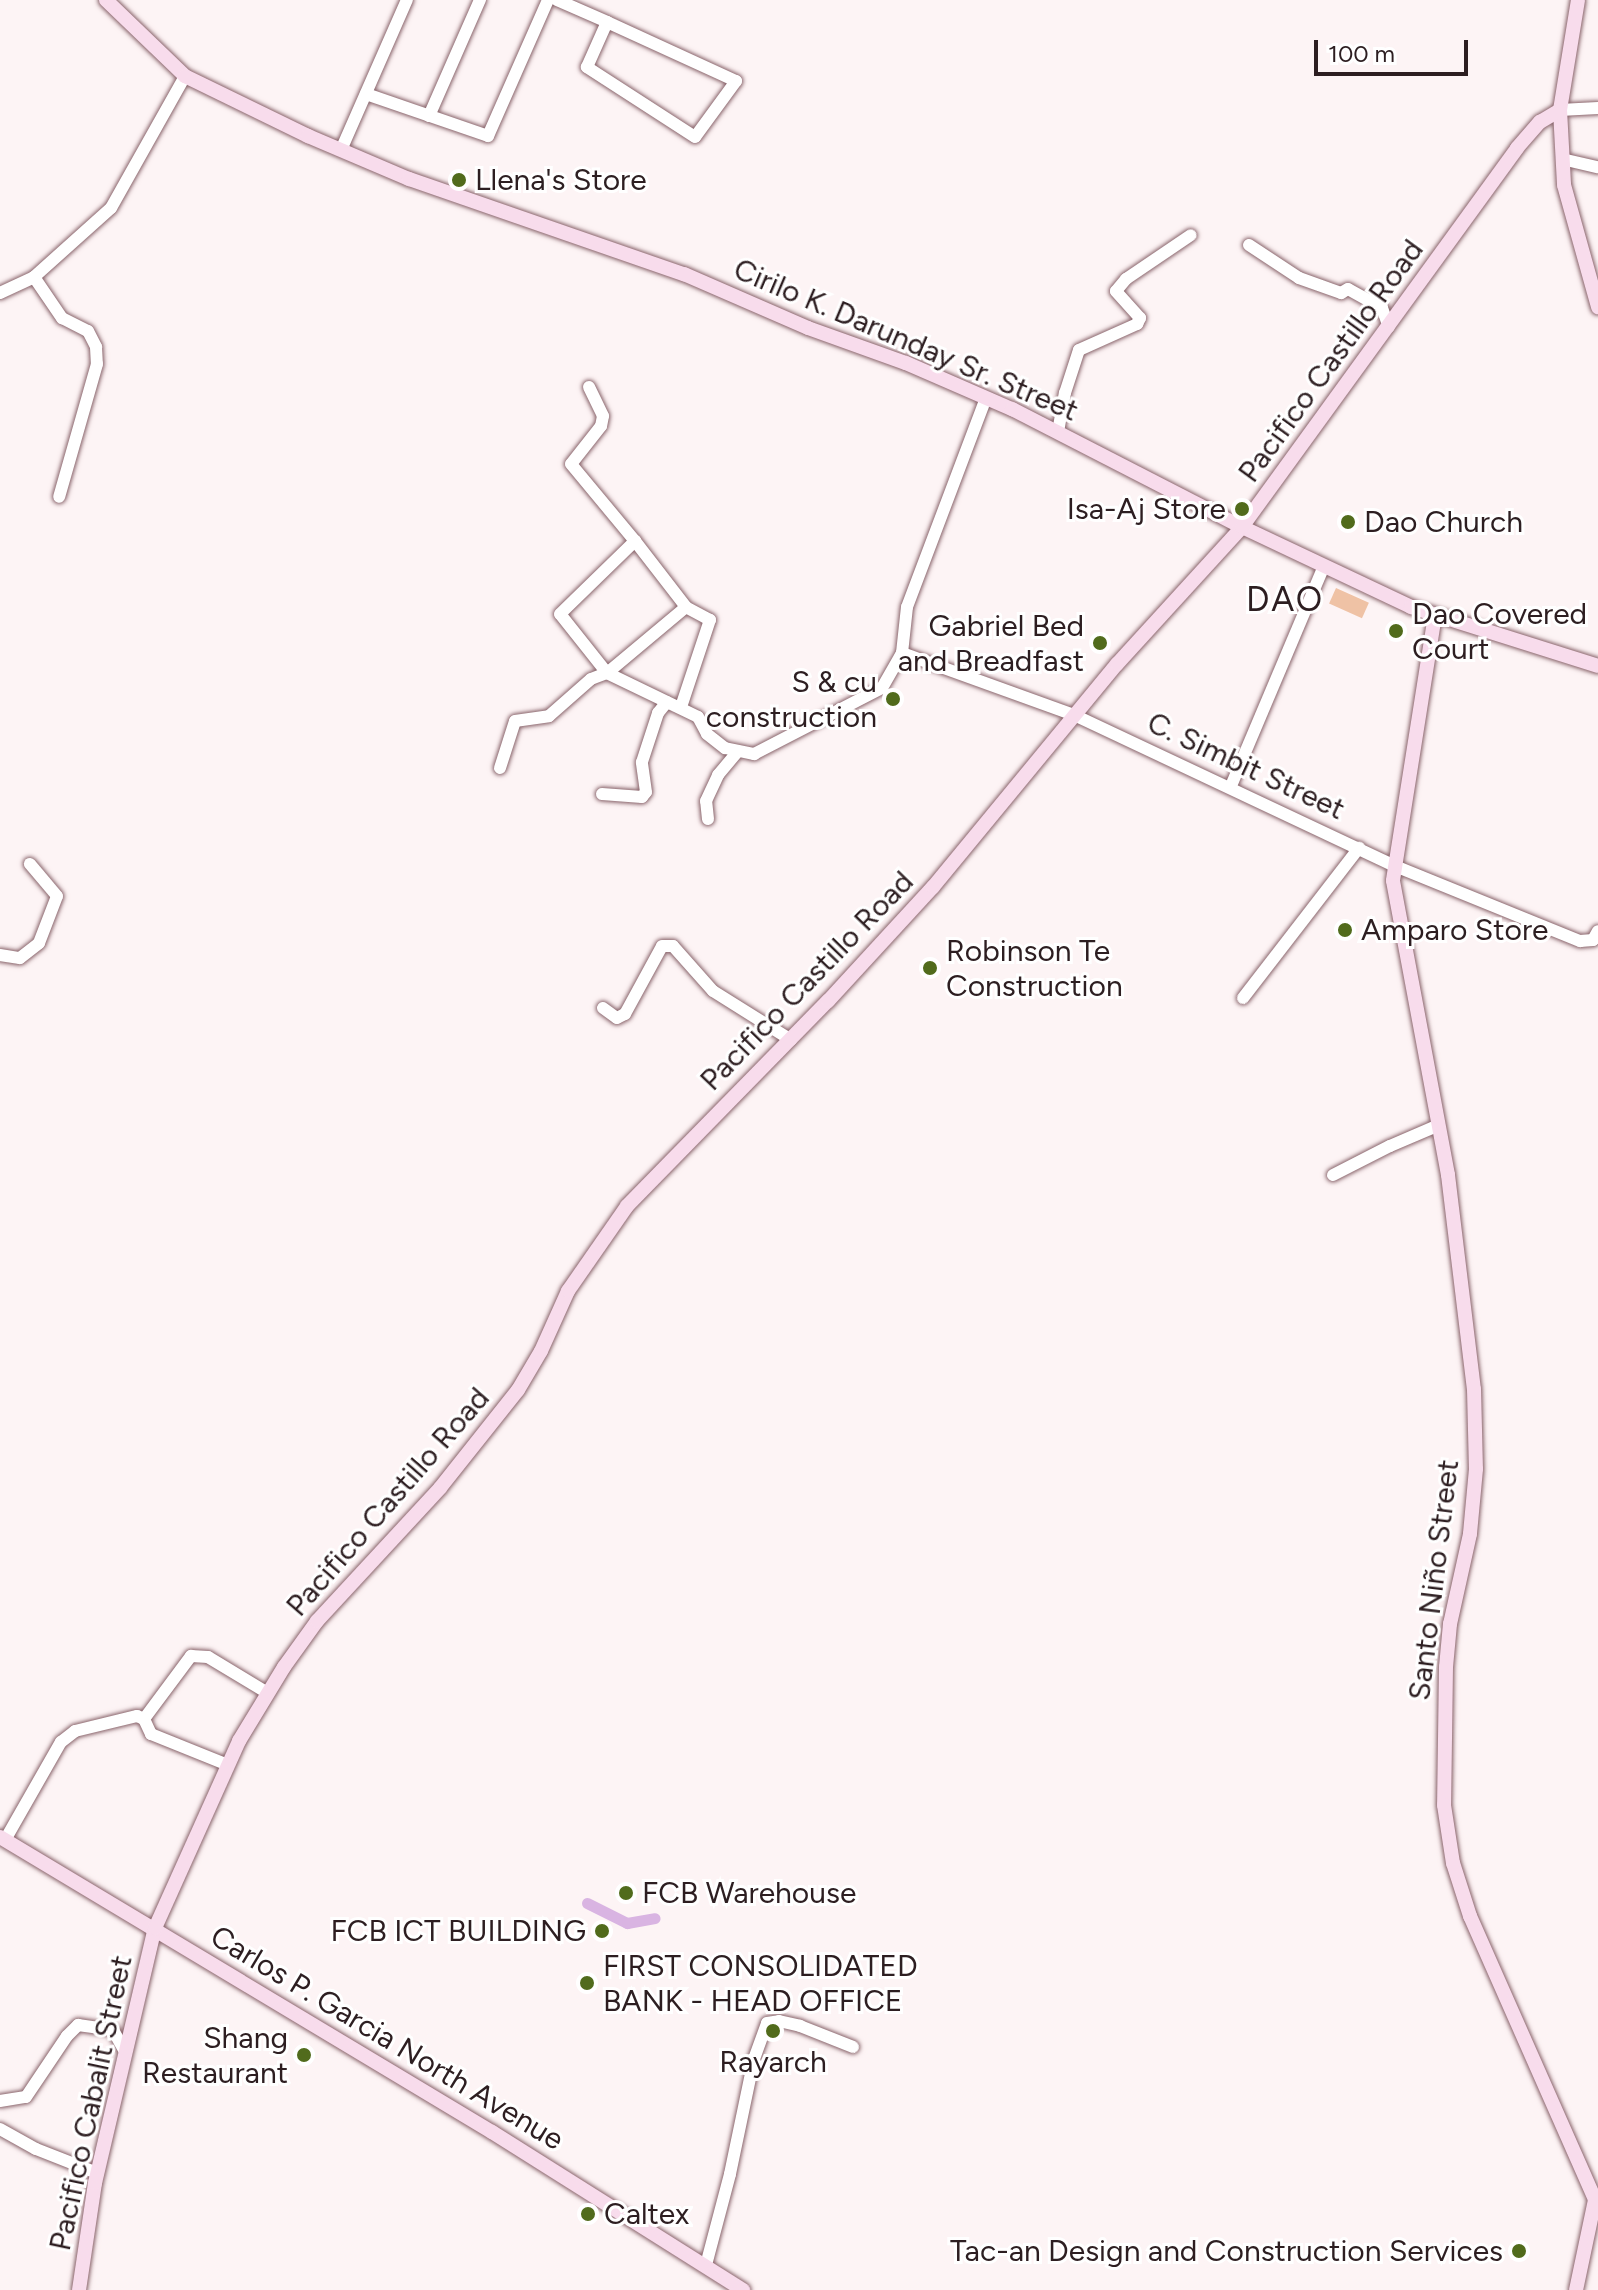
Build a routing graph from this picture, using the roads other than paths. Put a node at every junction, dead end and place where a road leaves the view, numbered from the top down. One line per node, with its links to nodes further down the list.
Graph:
1 (106, 0): 8 (main road, Cirilo K. Darunday Sr. Street)
2 (407, 0): 9 (street)
3 (480, 0): 12 (street)
4 (548, 0): 12 (street)
5 (557, 0): 7 (street)
6 (1578, 0): 11 (main road)
7 (607, 22): 7 (street)
8 (185, 76): 13 (main road, Cirilo K. Darunday Sr. Street); 18 (street)
9 (366, 94): 12 (street); 13 (street)
10 (1598, 108): 11 (street)
11 (1560, 110): 14 (main road); 21 (main road, Pacifico Castillo Road)
12 (429, 116)
13 (341, 150): 23 (main road, Cirilo K. Darunday Sr. Street)
14 (1562, 159): 15 (street); 20 (main road)
15 (1598, 167)
16 (1191, 235): 24 (street)
17 (1249, 245): 21 (street)
18 (34, 277): 19 (street); 25 (street)
19 (0, 293)
20 (1598, 307)
21 (1389, 327): 26 (main road, Pacifico Castillo Road)
22 (589, 387): 27 (street)
23 (986, 398): 24 (main road, Cirilo K. Darunday Sr. Street); 31 (street)
24 (1058, 432): 26 (main road, Cirilo K. Darunday Sr. Street)
25 (59, 497)
26 (1242, 527): 28 (main road, Cirilo K. Darunday Sr. Street); 36 (main road, Pacifico Castillo Road)
27 (635, 541): 29 (street); 33 (street)
28 (1324, 566): 30 (main road, Cirilo K. Darunday Sr. Street); 39 (street)
29 (686, 607): 33 (street); 35 (street)
30 (1435, 615): 32 (main road, Cirilo K. Darunday Sr. Street); 44 (main road, Santo Niño Street)
31 (902, 653): 36 (street, C. Simbit Street); 37 (street)
32 (1598, 666)
33 (607, 673): 34 (street); 38 (street)
34 (667, 702): 35 (street); 40 (street)
35 (681, 707): 37 (street)
36 (1074, 715): 39 (street, C. Simbit Street); 49 (main road, Pacifico Castillo Road)
37 (738, 751): 41 (street)
38 (500, 768)
39 (1231, 786): 42 (street, C. Simbit Street)
40 (602, 794)
41 (708, 819)
42 (1359, 848): 44 (street, C. Simbit Street); 47 (street)
43 (30, 864): 46 (street)
44 (1395, 866): 45 (street, C. Simbit Street); 50 (main road, Santo Niño Street)
45 (1598, 931)
46 (0, 955)
47 (1243, 998)
48 (603, 1008): 49 (street)
49 (791, 1040): 52 (main road, Pacifico Castillo Road)
50 (1439, 1125): 51 (street); 62 (main road, Santo Niño Street)
51 (1333, 1175)
52 (266, 1692): 53 (street); 54 (main road, Pacifico Castillo Road)
53 (144, 1719): 54 (street); 55 (street)
54 (228, 1765): 56 (main road, Pacifico Castillo Road)
55 (3, 1838): 56 (main road, Carlos P. Garcia North Avenue)
56 (155, 1928): 58 (main road, Pacifico Cabalit Street); 63 (main road, Carlos P. Garcia North Avenue)
57 (853, 2047): 63 (street)
58 (125, 2052): 59 (street); 61 (main road, Pacifico Cabalit Street)
59 (0, 2101)
60 (0, 2129): 61 (street)
61 (97, 2173): 64 (main road, Pacifico Cabalit Street)
62 (1595, 2216): 66 (main road, Santo Niño Street)
63 (706, 2265): 65 (main road, Carlos P. Garcia North Avenue)
64 (79, 2290)
65 (743, 2290)
66 (1576, 2290)

